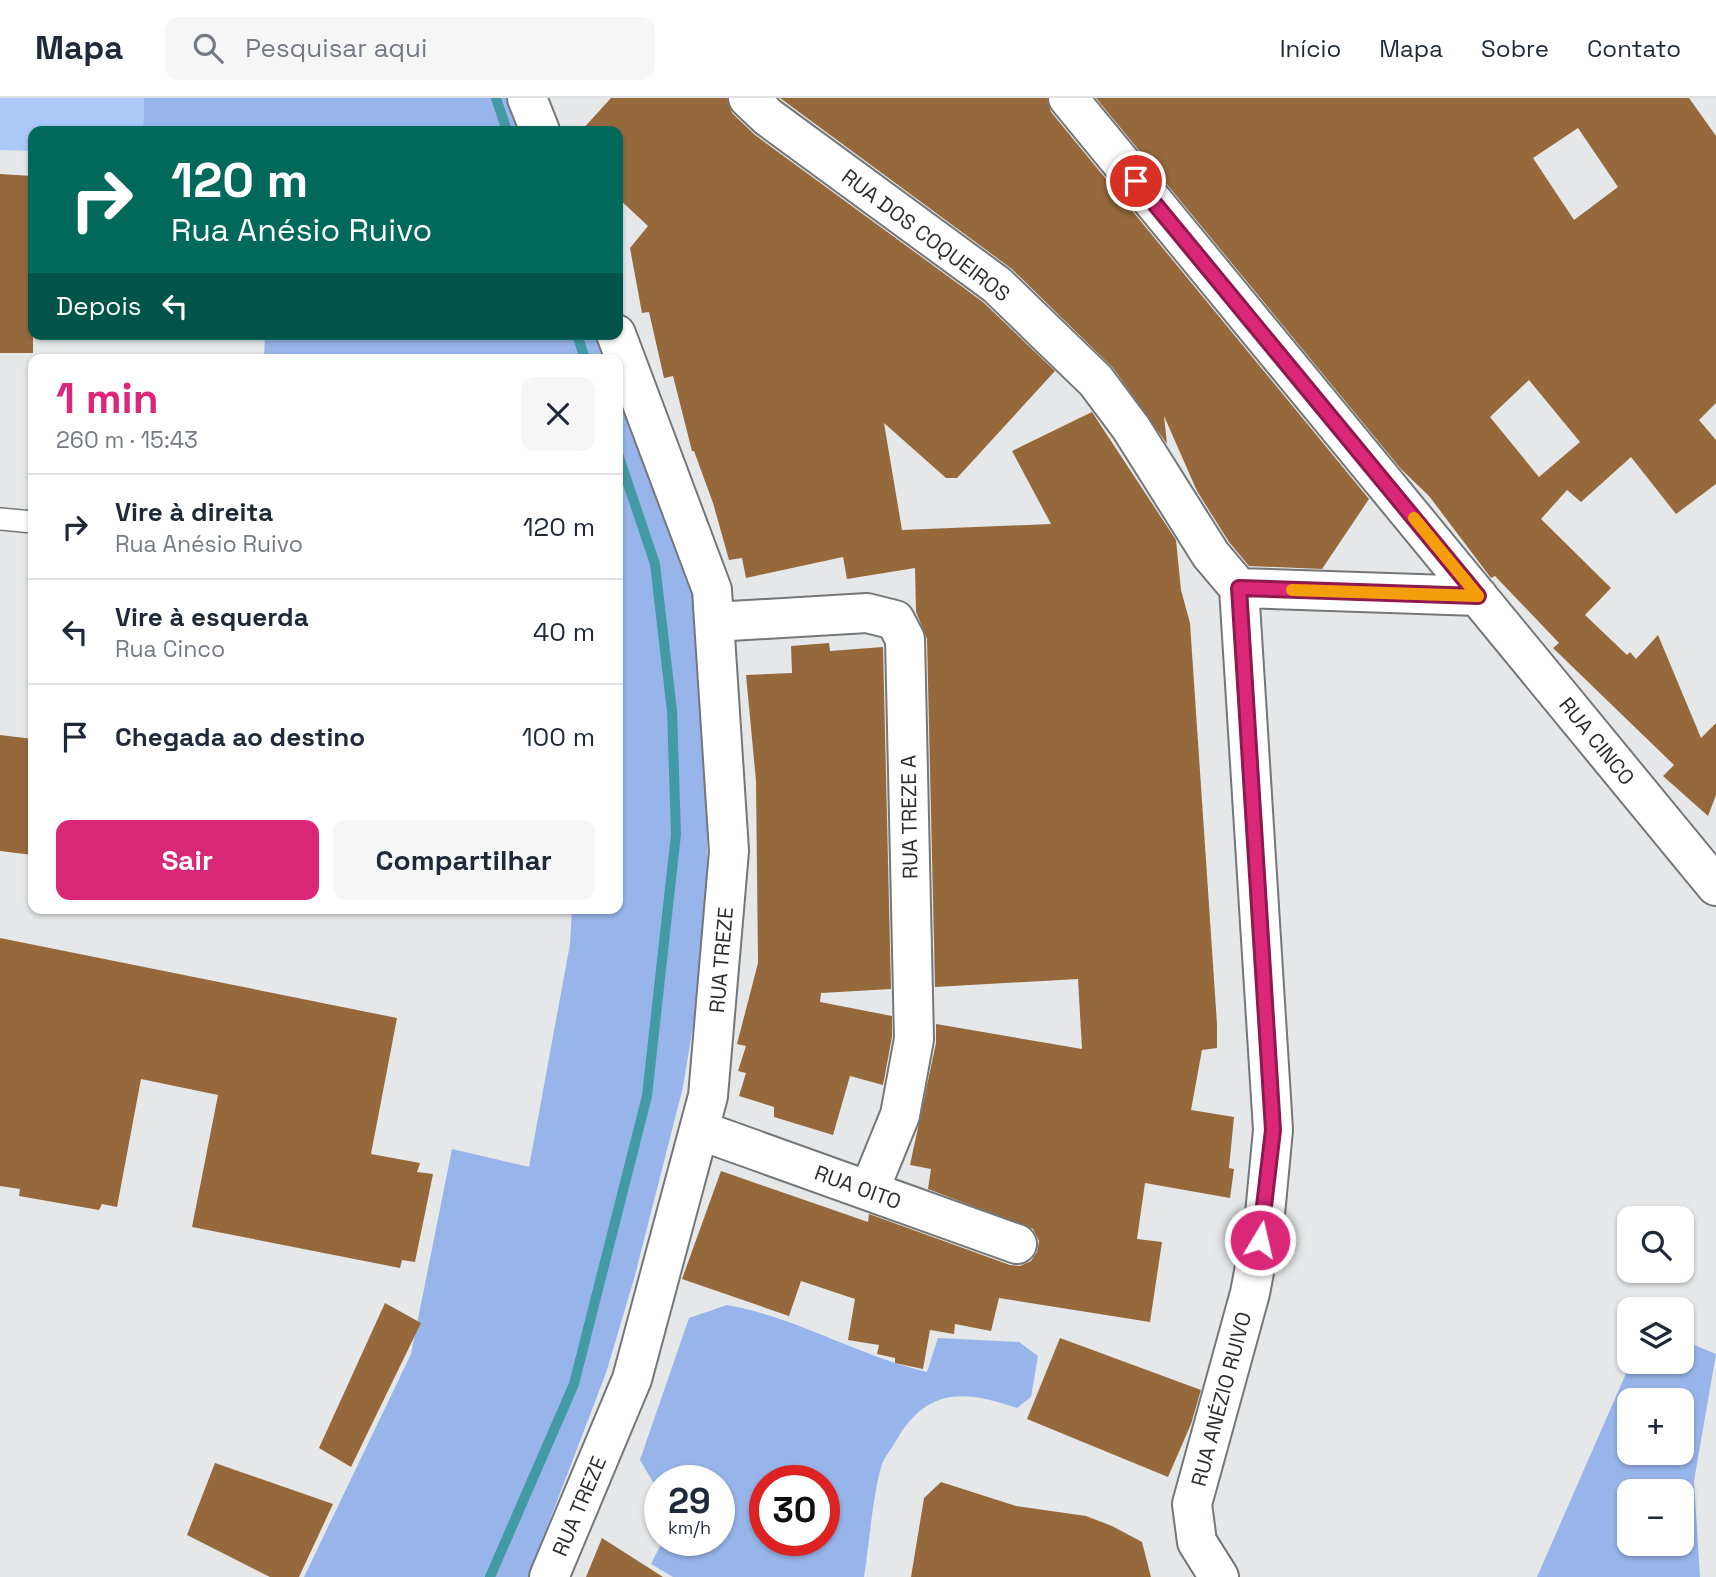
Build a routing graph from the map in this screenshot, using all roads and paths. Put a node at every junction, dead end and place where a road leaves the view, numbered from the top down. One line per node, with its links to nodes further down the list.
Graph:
1 (527, 98): 4 (street)
2 (748, 98): 8 (street, RUA DOS COQUEIROS)
3 (1068, 98): 9 (street)
4 (538, 126)
5 (618, 340): 10 (street, RUA TREZE)
6 (0, 519): 7 (lane)
7 (28, 522)
8 (1239, 588): 9 (street); 16 (street, RUA ANÉZIO RUIVO)
9 (1478, 596): 11 (street, RUA CINCO)
10 (714, 622): 12 (street, RUA TREZE); 13 (street, RUA TREZE A)
11 (1716, 886)
12 (699, 1130): 13 (street, RUA OITO); 15 (street, RUA TREZE)
13 (869, 1191): 14 (street, RUA OITO)
14 (1017, 1244)
15 (549, 1577)
16 (1219, 1577)

